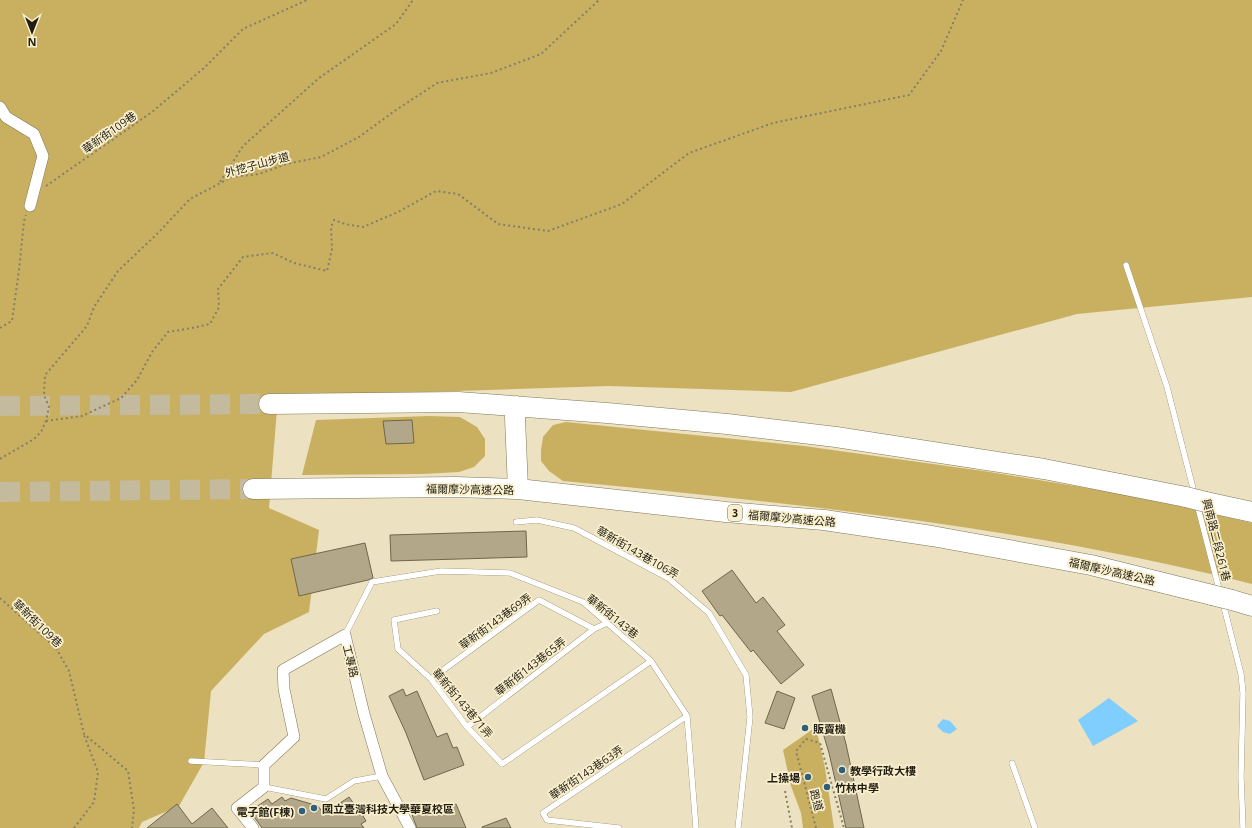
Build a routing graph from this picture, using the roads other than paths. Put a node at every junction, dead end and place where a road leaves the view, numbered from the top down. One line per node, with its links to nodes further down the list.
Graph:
1 (0, 107): 2 (street)
2 (30, 206)
3 (1126, 265): 30 (lane, 興南路二段261巷)
4 (269, 404): 5 (highway)
5 (516, 406): 7 (highway); 8 (highway, bridge)
6 (253, 489): 7 (highway, 福爾摩沙高速公路 / 3)
7 (518, 490): 10 (highway, 福爾摩沙高速公路 / 3, bridge)
8 (1252, 512)
9 (516, 522): 28 (lane, 華新街143巷106弄)
10 (1252, 606)
11 (437, 611): 16 (lane, 華新街143巷71弄)
12 (606, 623): 13 (lane, 華新街143巷65弄); 14 (lane, 華新街143巷); 15 (lane, 華新街143巷)
13 (594, 629): 16 (lane, 華新街143巷69弄); 18 (lane, 華新街143巷65弄)
14 (345, 635): 21 (street, 工專路); 22 (street, 工專路)
15 (651, 661): 17 (lane, 華新街143巷); 18 (lane, 華新街143巷71弄)
16 (431, 679): 18 (lane, 華新街143巷71弄)
17 (687, 716): 26 (lane, 華新街143巷63弄); 27 (lane, 華新街143巷)
18 (467, 727)
19 (191, 761): 21 (lane)
20 (1012, 763): 29 (lane)
21 (264, 765): 23 (street)
22 (382, 776): 23 (lane); 25 (street, 工專路)
23 (264, 786): 24 (street)
24 (253, 828)
25 (410, 828)
26 (619, 828)
27 (696, 828)
28 (738, 828)
29 (1035, 828)
30 (1243, 828)

